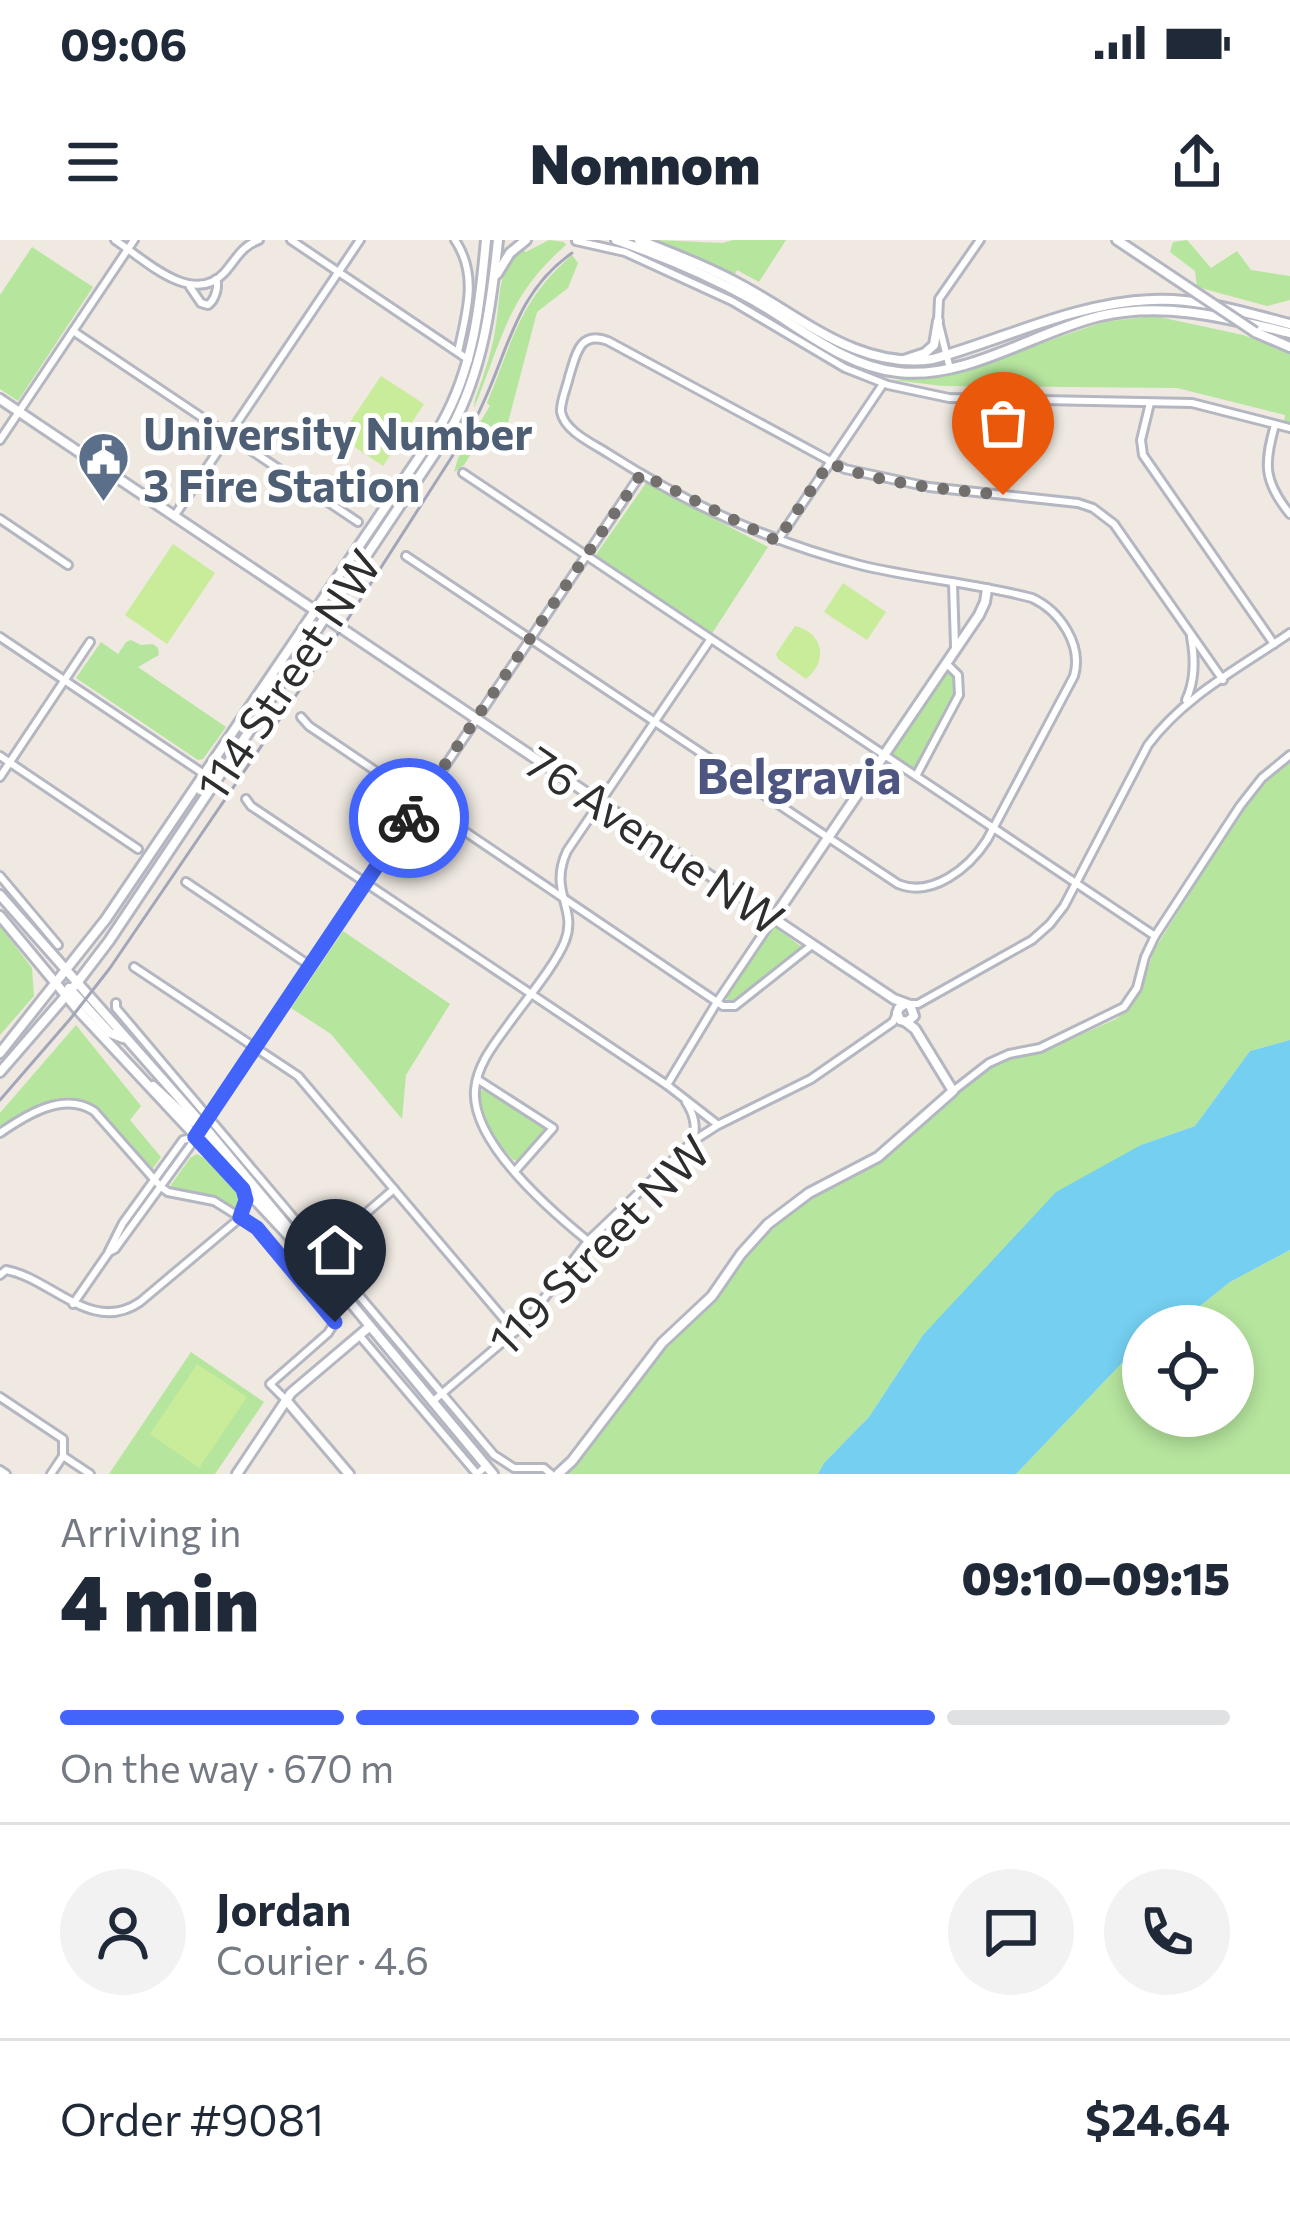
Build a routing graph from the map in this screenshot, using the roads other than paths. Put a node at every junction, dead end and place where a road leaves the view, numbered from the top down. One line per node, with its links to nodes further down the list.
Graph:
1 (116, 240): 16 (street)
2 (134, 240): 16 (street)
3 (259, 240): 15 (street)
4 (291, 240): 17 (street)
5 (360, 240): 17 (street)
6 (455, 240): 25 (street)
7 (486, 240): 27 (main road, 114 Street NW)
8 (498, 240): 19 (main road, 114 Street NW)
9 (526, 240): 19 (main road)
10 (616, 240): 29 (main road)
11 (640, 240): 28 (main road)
12 (980, 240): 21 (street)
13 (1117, 240): 24 (main road, bridge)
14 (576, 241): 30 (street)
15 (248, 242): 18 (street)
16 (128, 249): 20 (street); 23 (street)
17 (339, 272): 25 (street); 36 (street)
18 (216, 279): 20 (street); 20 (street)
19 (494, 280): 51 (main road, 114 Street NW)
20 (190, 286)
21 (938, 321): 26 (street); 28 (main road)
22 (1290, 329): 26 (main road); 29 (main road)
23 (73, 331): 33 (street); 36 (street)
24 (1290, 347)
25 (458, 352): 27 (street)
26 (948, 355): 28 (main road); 29 (street)
27 (469, 360): 51 (main road, 114 Street NW)
28 (903, 361)
29 (950, 369)
30 (883, 384): 32 (street); 38 (street)
31 (0, 399): 33 (main road, 76 Avenue NW)
32 (1150, 403): 34 (street); 58 (street)
33 (19, 412): 37 (street); 42 (main road, 76 Avenue NW)
34 (1275, 424): 35 (street); 41 (street)
35 (1290, 428)
36 (229, 436): 42 (street); 44 (street)
37 (0, 440)
38 (829, 463): 40 (street); 45 (street); 52 (street)
39 (463, 473): 47 (street)
40 (641, 474): 45 (street); 47 (street)
41 (1290, 514)
42 (175, 515): 51 (main road, 76 Avenue NW)
43 (0, 519): 48 (street)
44 (358, 522)
45 (777, 541): 49 (street)
46 (406, 556): 54 (street)
47 (585, 556): 54 (street); 56 (street)
48 (68, 565)
49 (953, 584): 50 (street); 59 (street)
50 (987, 589): 59 (main road); 76 (street)
51 (321, 614): 64 (main road, 76 Avenue NW); 70 (main road, 114 Street NW); 96 (main road, 114 Street NW)
52 (1190, 633): 60 (street); 62 (street, 119 Street NW)
53 (1290, 633): 58 (street, 119 Street NW)
54 (530, 637): 64 (street); 65 (street)
55 (0, 638): 61 (street)
56 (710, 640): 65 (street); 68 (street)
57 (90, 642): 61 (street)
58 (1274, 644): 60 (street, 119 Street NW)
59 (949, 659): 68 (main road); 72 (street)
60 (1222, 680): 62 (street, 119 Street NW)
61 (64, 681): 69 (street); 70 (street)
62 (1182, 705): 82 (street, 119 Street NW)
63 (301, 716): 74 (street)
64 (476, 717): 74 (street); 75 (main road, 76 Avenue NW)
65 (655, 722): 75 (street); 77 (street)
66 (1290, 755): 87 (street)
67 (0, 756): 69 (street)
68 (883, 756): 72 (street); 77 (main road)
69 (10, 762): 71 (street); 78 (street)
70 (204, 774): 88 (main road, 114 Street NW)
71 (0, 777)
72 (915, 777): 76 (street)
73 (246, 799): 81 (street)
74 (421, 802): 81 (street); 84 (street)
75 (600, 802): 84 (street); 86 (main road, 76 Avenue NW)
76 (994, 829): 77 (street); 82 (street)
77 (829, 837): 86 (main road)
78 (138, 849)
79 (0, 876): 90 (street)
80 (186, 882): 92 (street)
81 (365, 883): 92 (street); 97 (street)
82 (1075, 884): 87 (street); 100 (street, 119 Street NW)
83 (0, 895): 91 (main road)
84 (561, 896): 97 (street); 98 (street)
85 (0, 916): 95 (main road)
86 (773, 919): 89 (main road, 76 Avenue NW); 98 (street)
87 (1155, 936): 107 (street)
88 (90, 942): 91 (main road); 94 (main road, 114 Street NW)
89 (812, 944): 98 (street); 100 (main road, 76 Avenue NW)
90 (58, 945)
91 (51, 954): 94 (main road)
92 (309, 965): 101 (street)
93 (134, 967): 101 (street)
94 (67, 972): 95 (main road, 114 Street NW); 96 (main road)
95 (56, 984): 96 (main road); 102 (main road, 114 Street NW)
96 (72, 989): 103 (main road, 114 Street NW); 105 (main road); 109 (main road)
97 (530, 994): 104 (street); 106 (street)
98 (717, 1002): 106 (street)
99 (116, 1004): 109 (street)
100 (905, 1013): 107 (main road, 76 Avenue NW); 110 (street, 119 Street NW)
101 (255, 1046): 109 (street); 117 (street)
102 (0, 1053)
103 (0, 1072)
104 (477, 1078): 114 (street); 114 (street)
105 (145, 1082): 109 (main road); 112 (main road)
106 (667, 1085): 108 (street)
107 (953, 1091): 136 (main road)
108 (680, 1094): 110 (street); 113 (street)
109 (205, 1121): 112 (street); 116 (main road); 120 (street)
110 (718, 1125): 113 (street, 119 Street NW)
111 (0, 1133): 115 (street)
112 (195, 1137): 115 (street); 116 (main road)
113 (693, 1141): 119 (street, 119 Street NW)
114 (515, 1171): 119 (street)
115 (157, 1184): 118 (street); 122 (street)
116 (246, 1184): 118 (street); 123 (main road)
117 (394, 1189): 120 (street); 124 (street)
118 (240, 1217): 122 (street); 128 (street)
119 (588, 1241): 124 (street, 119 Street NW)
120 (322, 1251): 126 (street)
121 (0, 1275): 122 (street)
122 (73, 1304)
123 (369, 1327): 125 (main road); 129 (main road)
124 (515, 1332): 126 (street, 119 Street NW)
125 (359, 1335): 128 (main road); 131 (street)
126 (442, 1394): 129 (street, 119 Street NW); 136 (street)
127 (0, 1397): 130 (street)
128 (286, 1400): 134 (main road); 135 (main road)
129 (432, 1402): 131 (main road)
130 (63, 1456): 132 (street); 133 (street)
131 (489, 1470)
132 (51, 1474)
133 (90, 1474)
134 (237, 1474)
135 (349, 1474)
136 (555, 1474)

